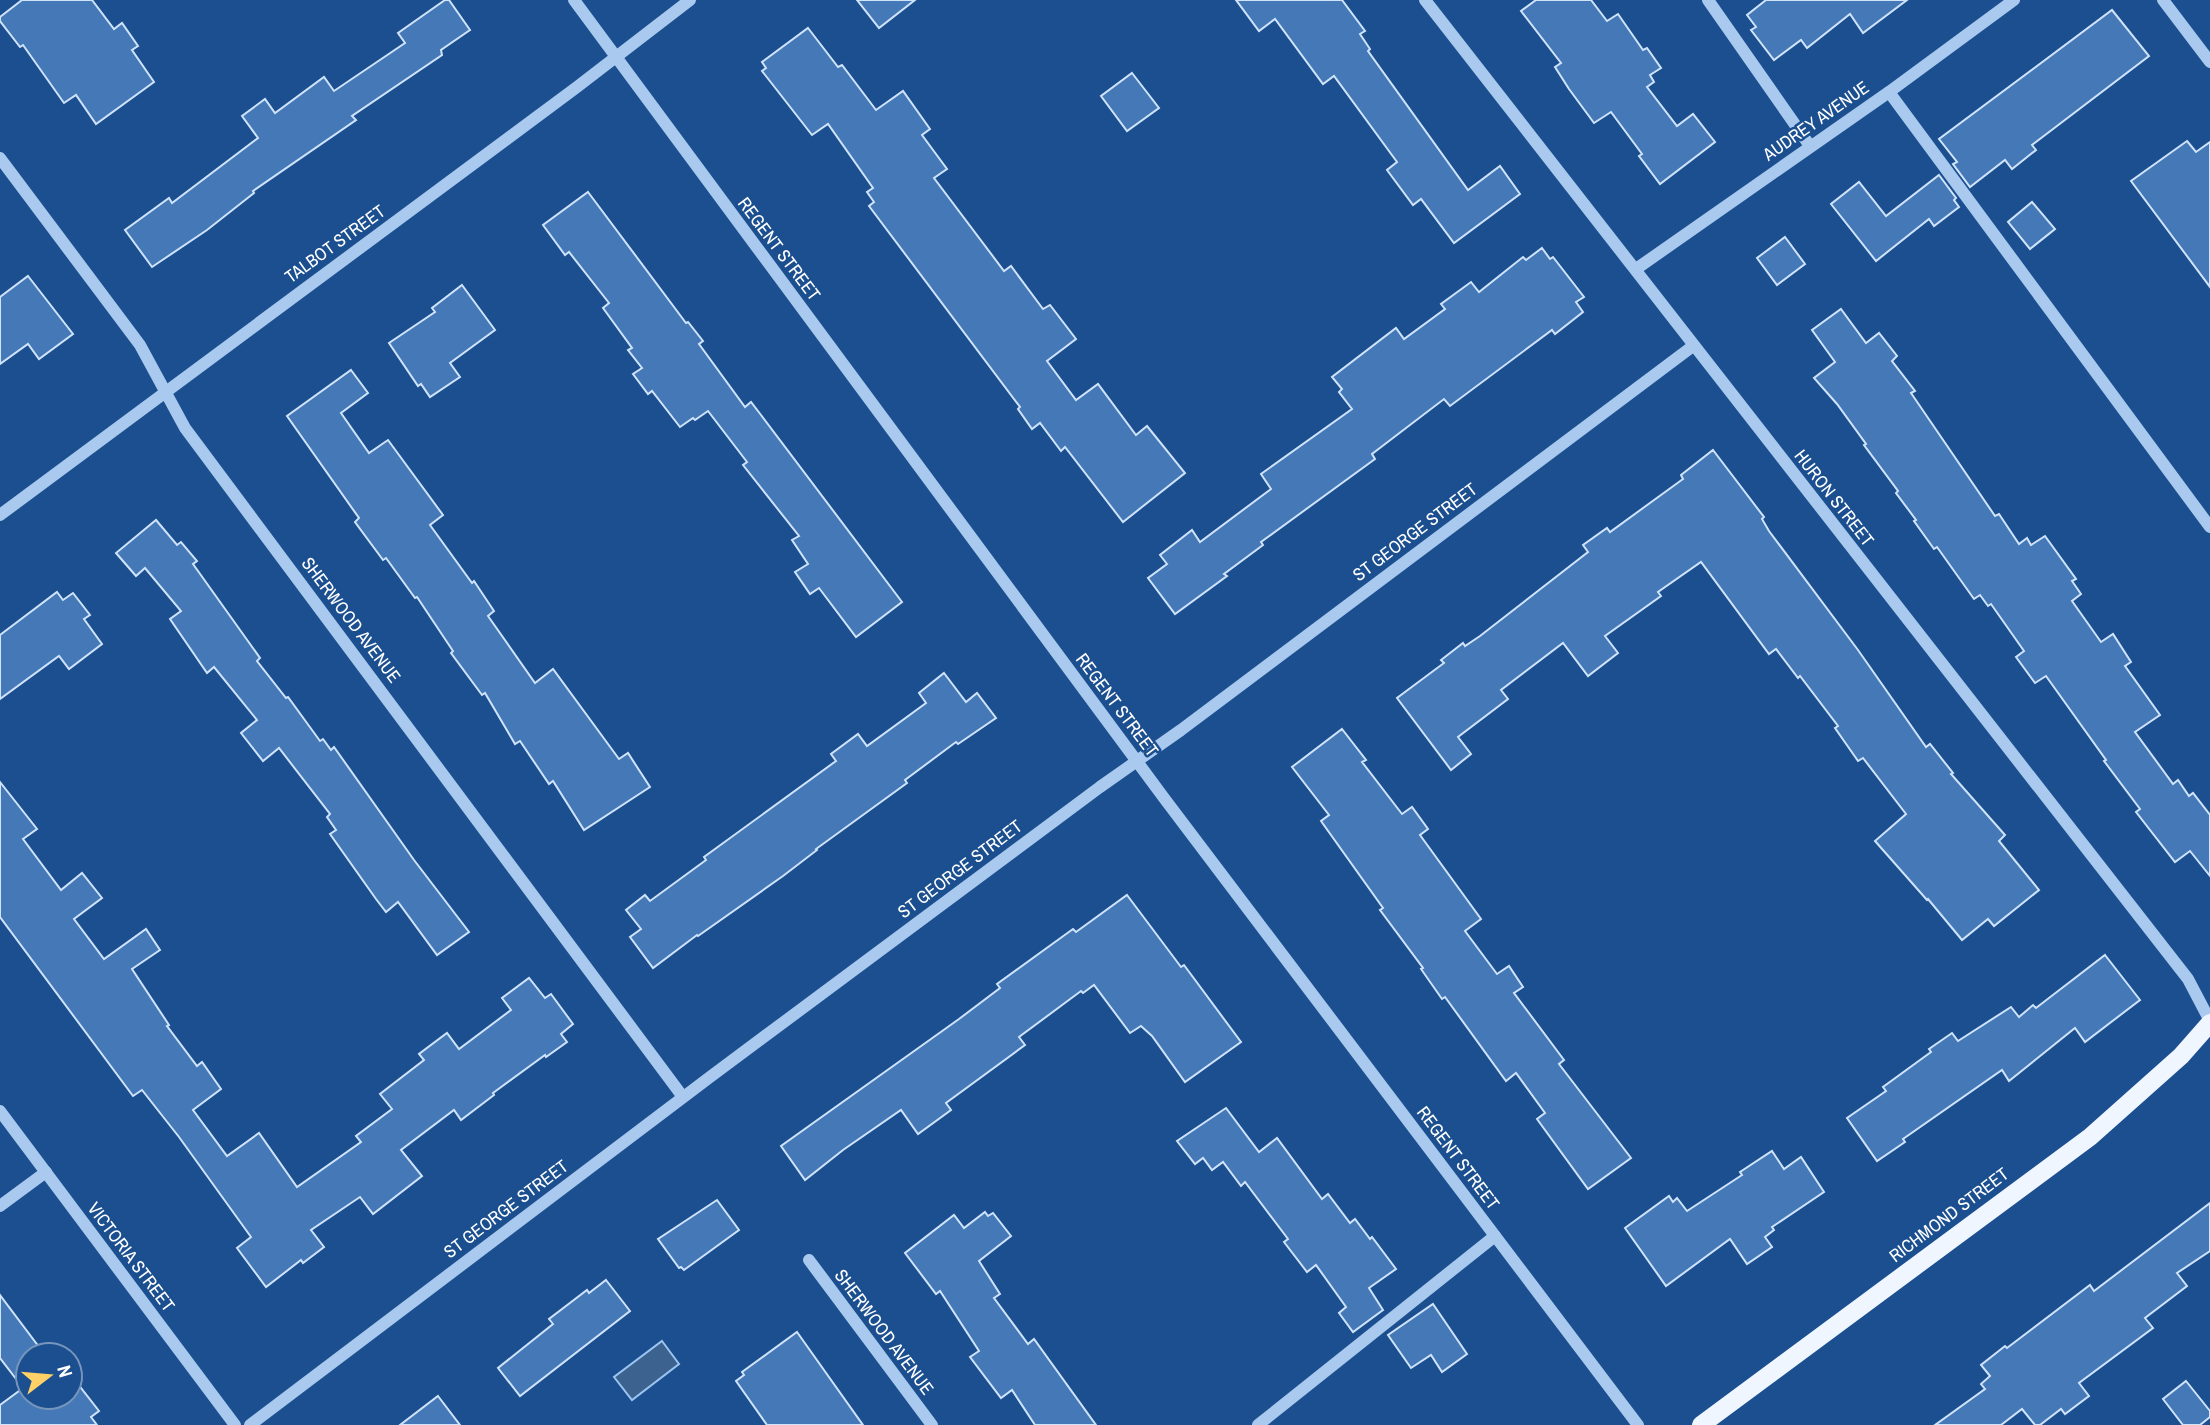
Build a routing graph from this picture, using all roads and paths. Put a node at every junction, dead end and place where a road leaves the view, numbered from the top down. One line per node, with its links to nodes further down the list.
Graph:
1 (575, 0): 7 (street, REGENT STREET)
2 (690, 0): 7 (street, TALBOT STREET)
3 (1426, 0): 12 (street, HURON STREET)
4 (1708, 0): 10 (street)
5 (2014, 0): 9 (street, AUDREY AVENUE)
6 (2163, 0): 8 (street)
7 (615, 58): 14 (street, TALBOT STREET); 17 (street, REGENT STREET)
8 (2210, 62)
9 (1889, 92): 10 (street, AUDREY AVENUE); 16 (street)
10 (1810, 146): 12 (street, AUDREY AVENUE)
11 (0, 158): 14 (street, SHERWOOD AVENUE)
12 (1636, 270): 13 (street, HURON STREET)
13 (1693, 346): 17 (street, ST GEORGE STREET); 18 (street, HURON STREET)
14 (165, 391): 15 (street, TALBOT STREET); 19 (street, SHERWOOD AVENUE)
15 (0, 515)
16 (2210, 527)
17 (1137, 760): 19 (street, ST GEORGE STREET); 23 (street, REGENT STREET)
18 (2210, 1022): 30 (main road, RICHMOND STREET)
19 (683, 1097): 26 (street, ST GEORGE STREET)
20 (0, 1111): 21 (street, VICTORIA STREET)
21 (46, 1172): 22 (street); 25 (street, VICTORIA STREET)
22 (0, 1206)
23 (1495, 1236): 28 (street); 29 (street, REGENT STREET)
24 (809, 1260): 27 (street, SHERWOOD AVENUE)
25 (235, 1425)
26 (250, 1425)
27 (932, 1425)
28 (1258, 1425)
29 (1638, 1425)
30 (1701, 1425)

